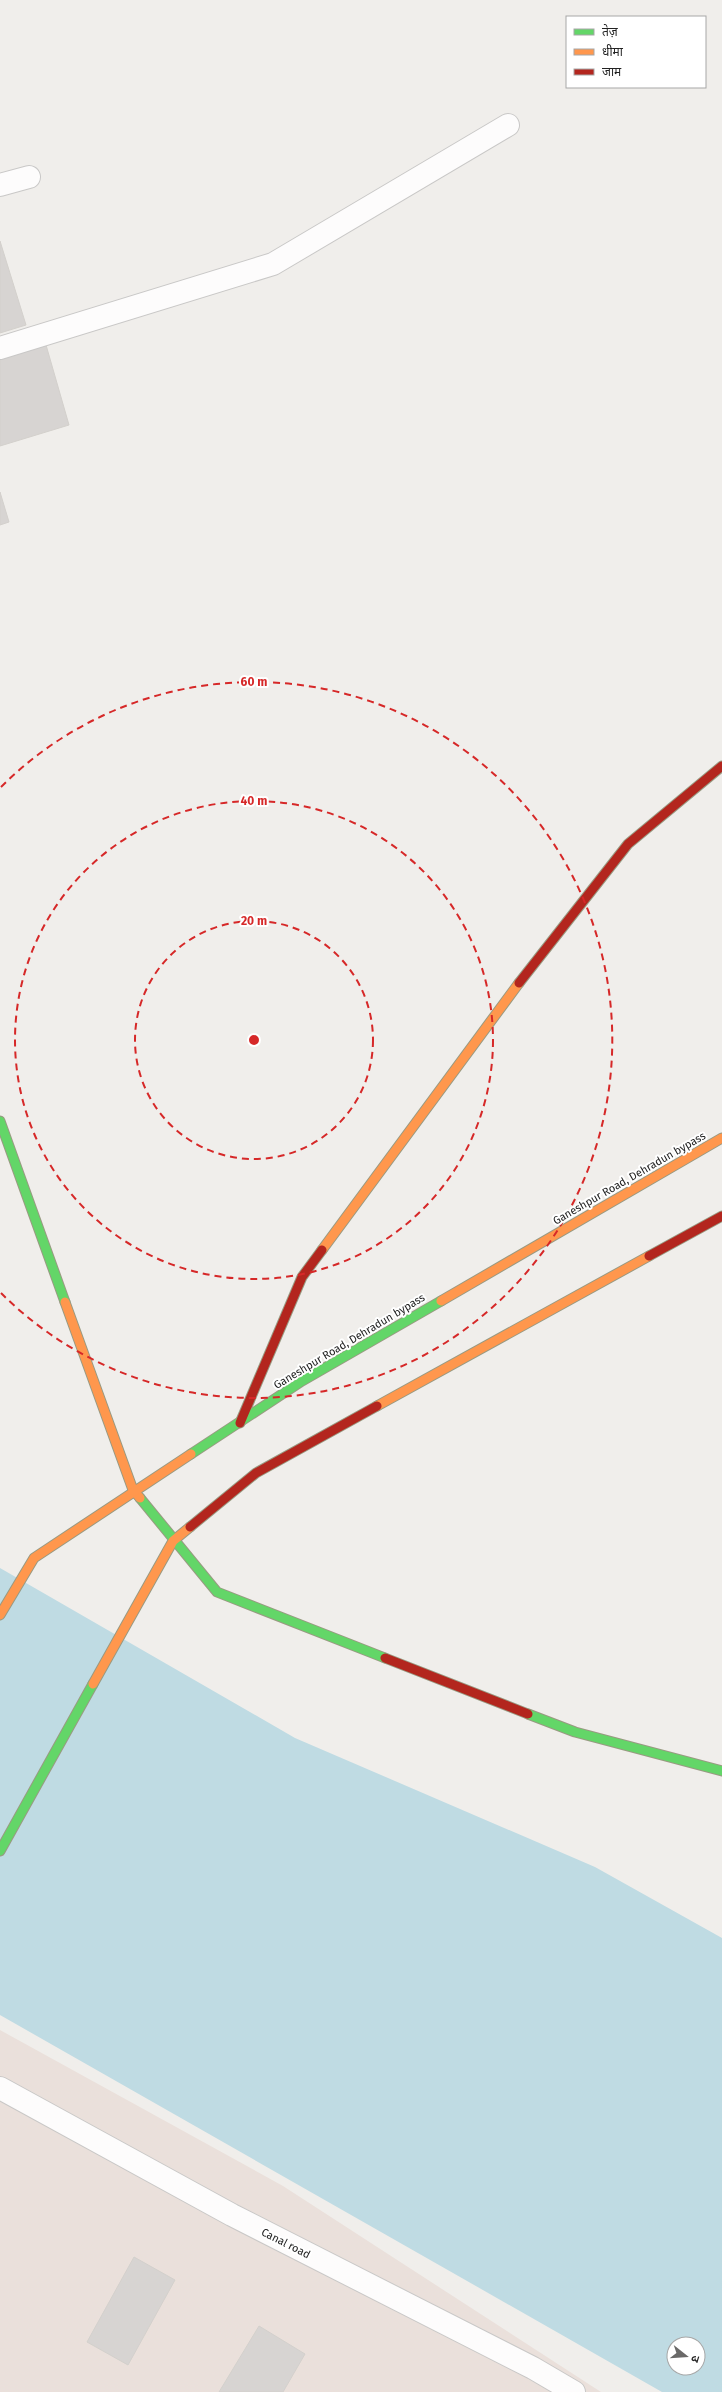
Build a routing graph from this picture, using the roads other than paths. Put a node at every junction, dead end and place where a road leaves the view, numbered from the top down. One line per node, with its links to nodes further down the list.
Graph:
1 (508, 125): 4 (street)
2 (29, 177): 3 (street)
3 (0, 185)
4 (0, 348)
5 (722, 766): 9 (main road)
6 (0, 1121): 10 (main road)
7 (722, 1138): 9 (main road, Ganeshpur Road, Dehradun bypass)
8 (722, 1216): 11 (main road)
9 (240, 1424): 10 (main road, Ganeshpur Road, Dehradun bypass)
10 (133, 1490): 11 (main road); 12 (main road, Ganeshpur Road, Dehradun bypass)
11 (172, 1541): 13 (main road); 14 (main road)
12 (0, 1615)
13 (722, 1771)
14 (0, 1851)
15 (0, 2088): 16 (street, Canal road)
16 (562, 2389)

